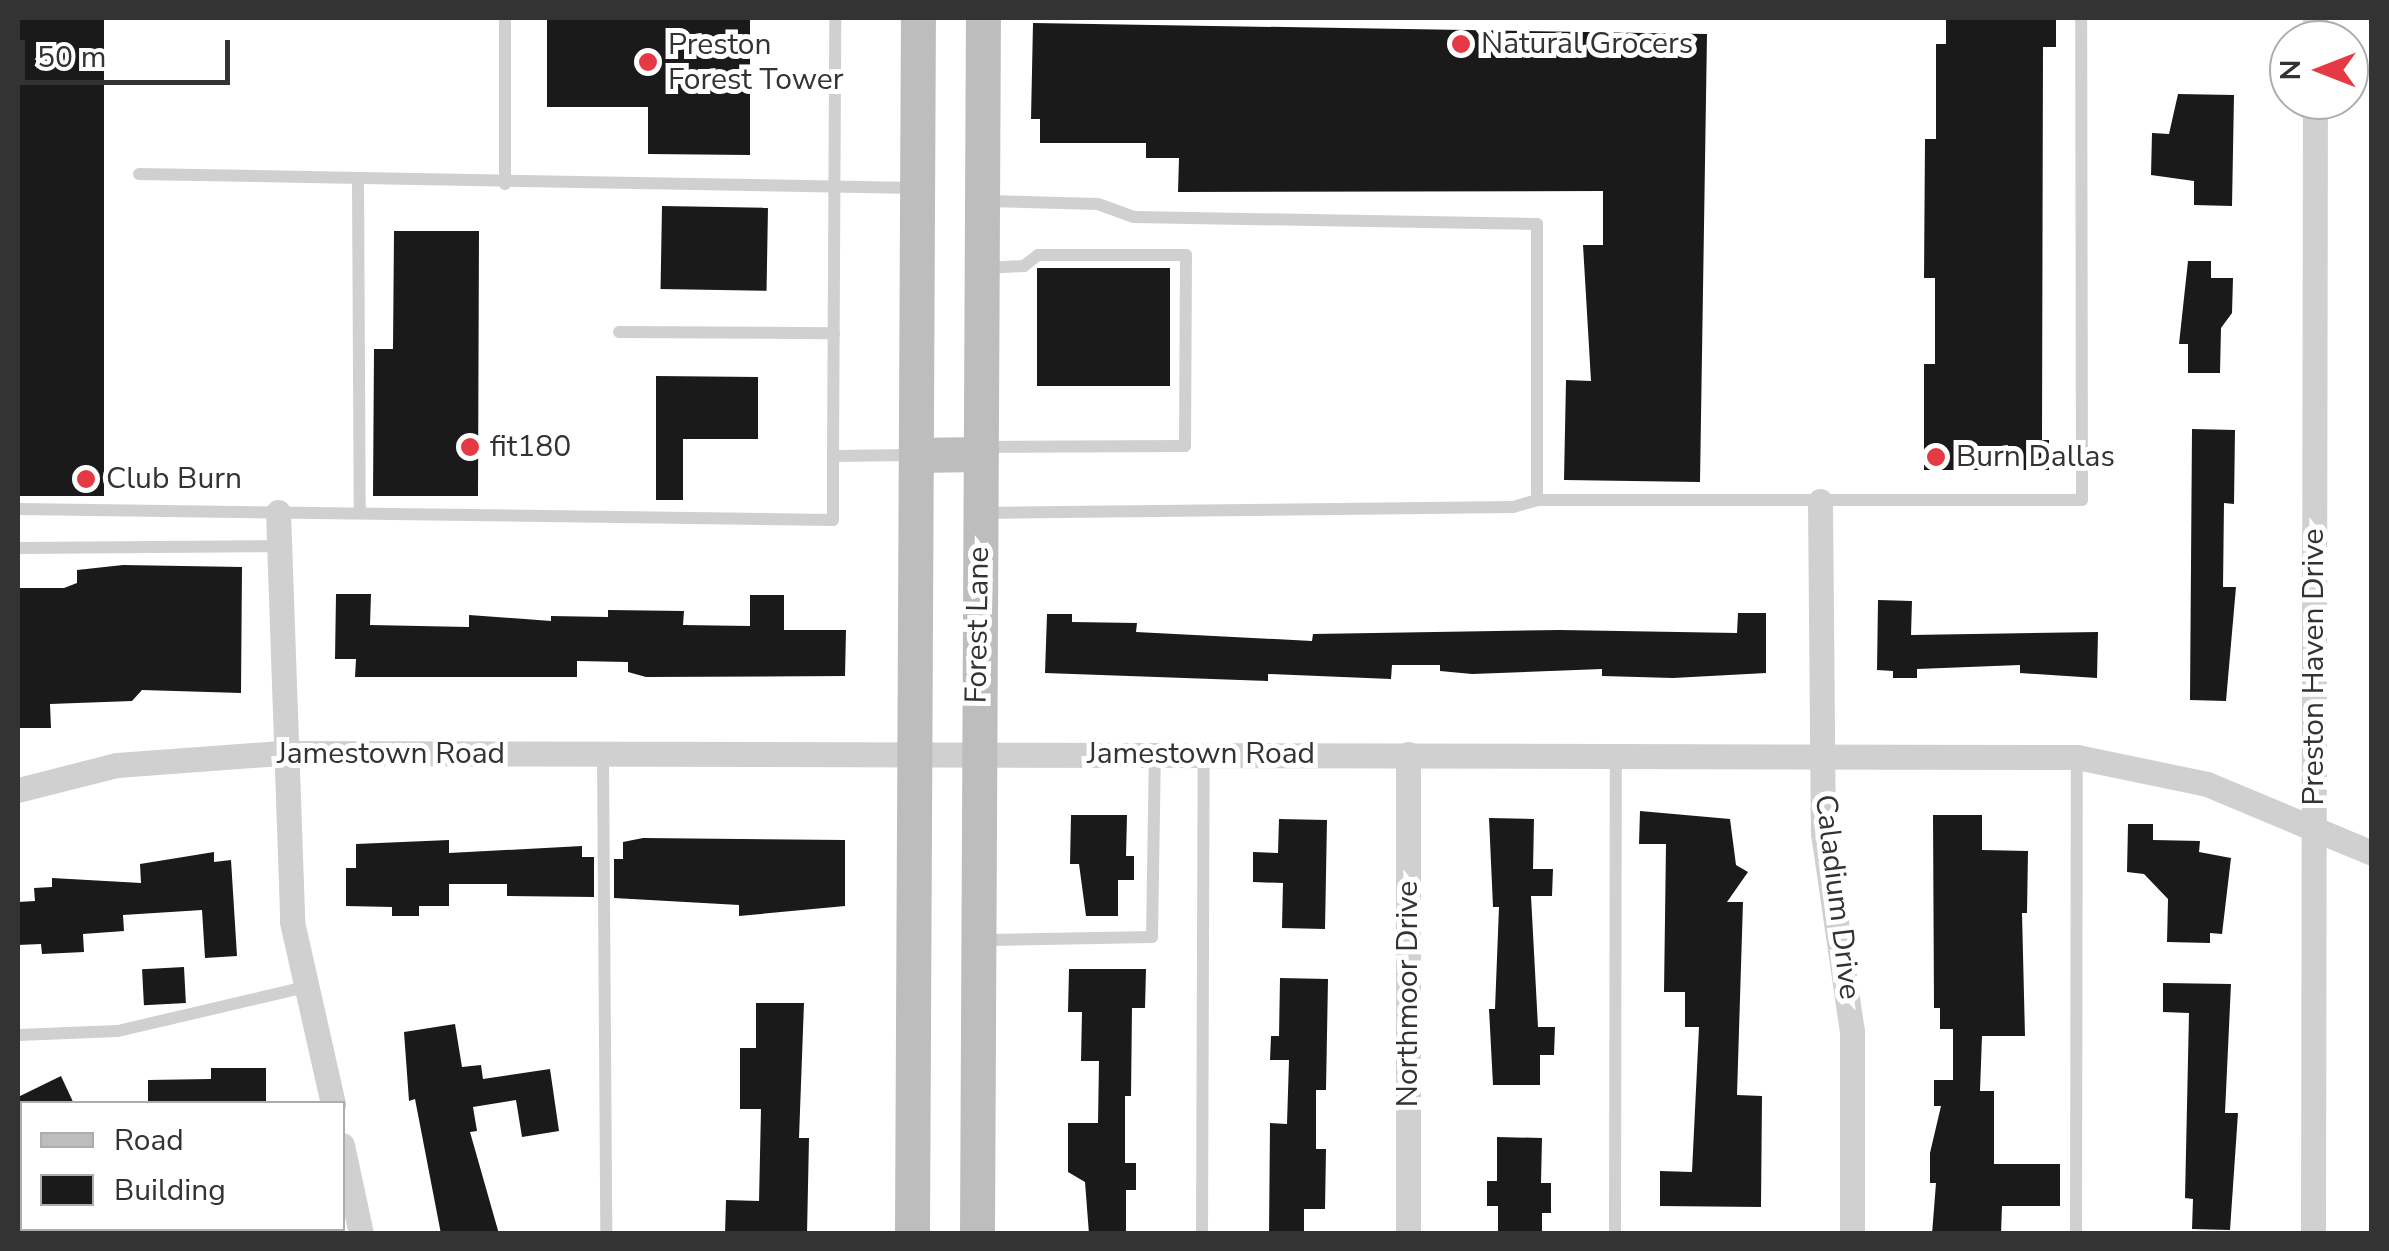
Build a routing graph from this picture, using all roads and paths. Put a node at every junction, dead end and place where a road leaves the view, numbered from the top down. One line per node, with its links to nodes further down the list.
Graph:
1 (504, 18): 9 (lane)
2 (834, 18): 10 (lane)
3 (918, 18): 11 (main road, Forest Lane)
4 (983, 18): 12 (main road, Forest Lane)
5 (2081, 18): 20 (lane)
6 (2315, 120): 38 (street, Preston Haven Drive)
7 (139, 174): 8 (lane)
8 (358, 180): 9 (lane); 23 (lane)
9 (505, 184): 10 (lane)
10 (836, 187): 11 (lane); 15 (lane)
11 (917, 188): 17 (main road, Forest Lane)
12 (982, 201): 13 (main road, Forest Lane); 19 (lane)
13 (981, 268): 16 (main road, Forest Lane); 16 (lane)
14 (619, 332): 15 (lane)
15 (834, 333): 18 (lane)
16 (979, 450): 17 (main road); 24 (main road, Forest Lane)
17 (916, 455): 18 (lane); 31 (main road, Forest Lane)
18 (833, 456): 23 (lane)
19 (1537, 500): 20 (lane); 24 (lane)
20 (1820, 501): 33 (street, Caladium Drive)
21 (18, 509): 22 (lane)
22 (278, 512): 23 (lane); 25 (street)
23 (360, 513)
24 (979, 513): 32 (main road, Forest Lane)
25 (279, 546): 26 (lane); 27 (street)
26 (18, 548)
27 (282, 753): 34 (street, Jamestown Road); 37 (street, Jamestown Road); 41 (street)
28 (1155, 754): 29 (street, Jamestown Road); 32 (street, Jamestown Road); 40 (lane)
29 (1204, 754): 30 (street, Jamestown Road); 50 (lane)
30 (1408, 754): 35 (street, Jamestown Road); 51 (street, Northmoor Drive)
31 (914, 755): 32 (street, Jamestown Road); 34 (street, Jamestown Road); 48 (main road, Forest Lane)
32 (977, 755): 40 (main road, Forest Lane)
33 (1822, 755): 35 (street, Jamestown Road); 36 (street, Jamestown Road); 53 (street, Caladium Drive)
34 (604, 756): 47 (lane)
35 (1616, 756): 52 (lane)
36 (2077, 757): 38 (street, Jamestown Road); 54 (lane)
37 (18, 790)
38 (2313, 829): 39 (street, Jamestown Road); 55 (street, Preston Haven Drive)
39 (2372, 853)
40 (977, 940): 49 (main road, Forest Lane)
41 (306, 986): 42 (lane); 43 (street)
42 (18, 1034)
43 (332, 1101)
44 (345, 1171): 45 (street)
45 (348, 1197): 46 (street)
46 (361, 1234)
47 (606, 1234)
48 (912, 1234)
49 (977, 1234)
50 (1202, 1234)
51 (1408, 1234)
52 (1615, 1234)
53 (1852, 1234)
54 (2076, 1234)
55 (2313, 1234)

